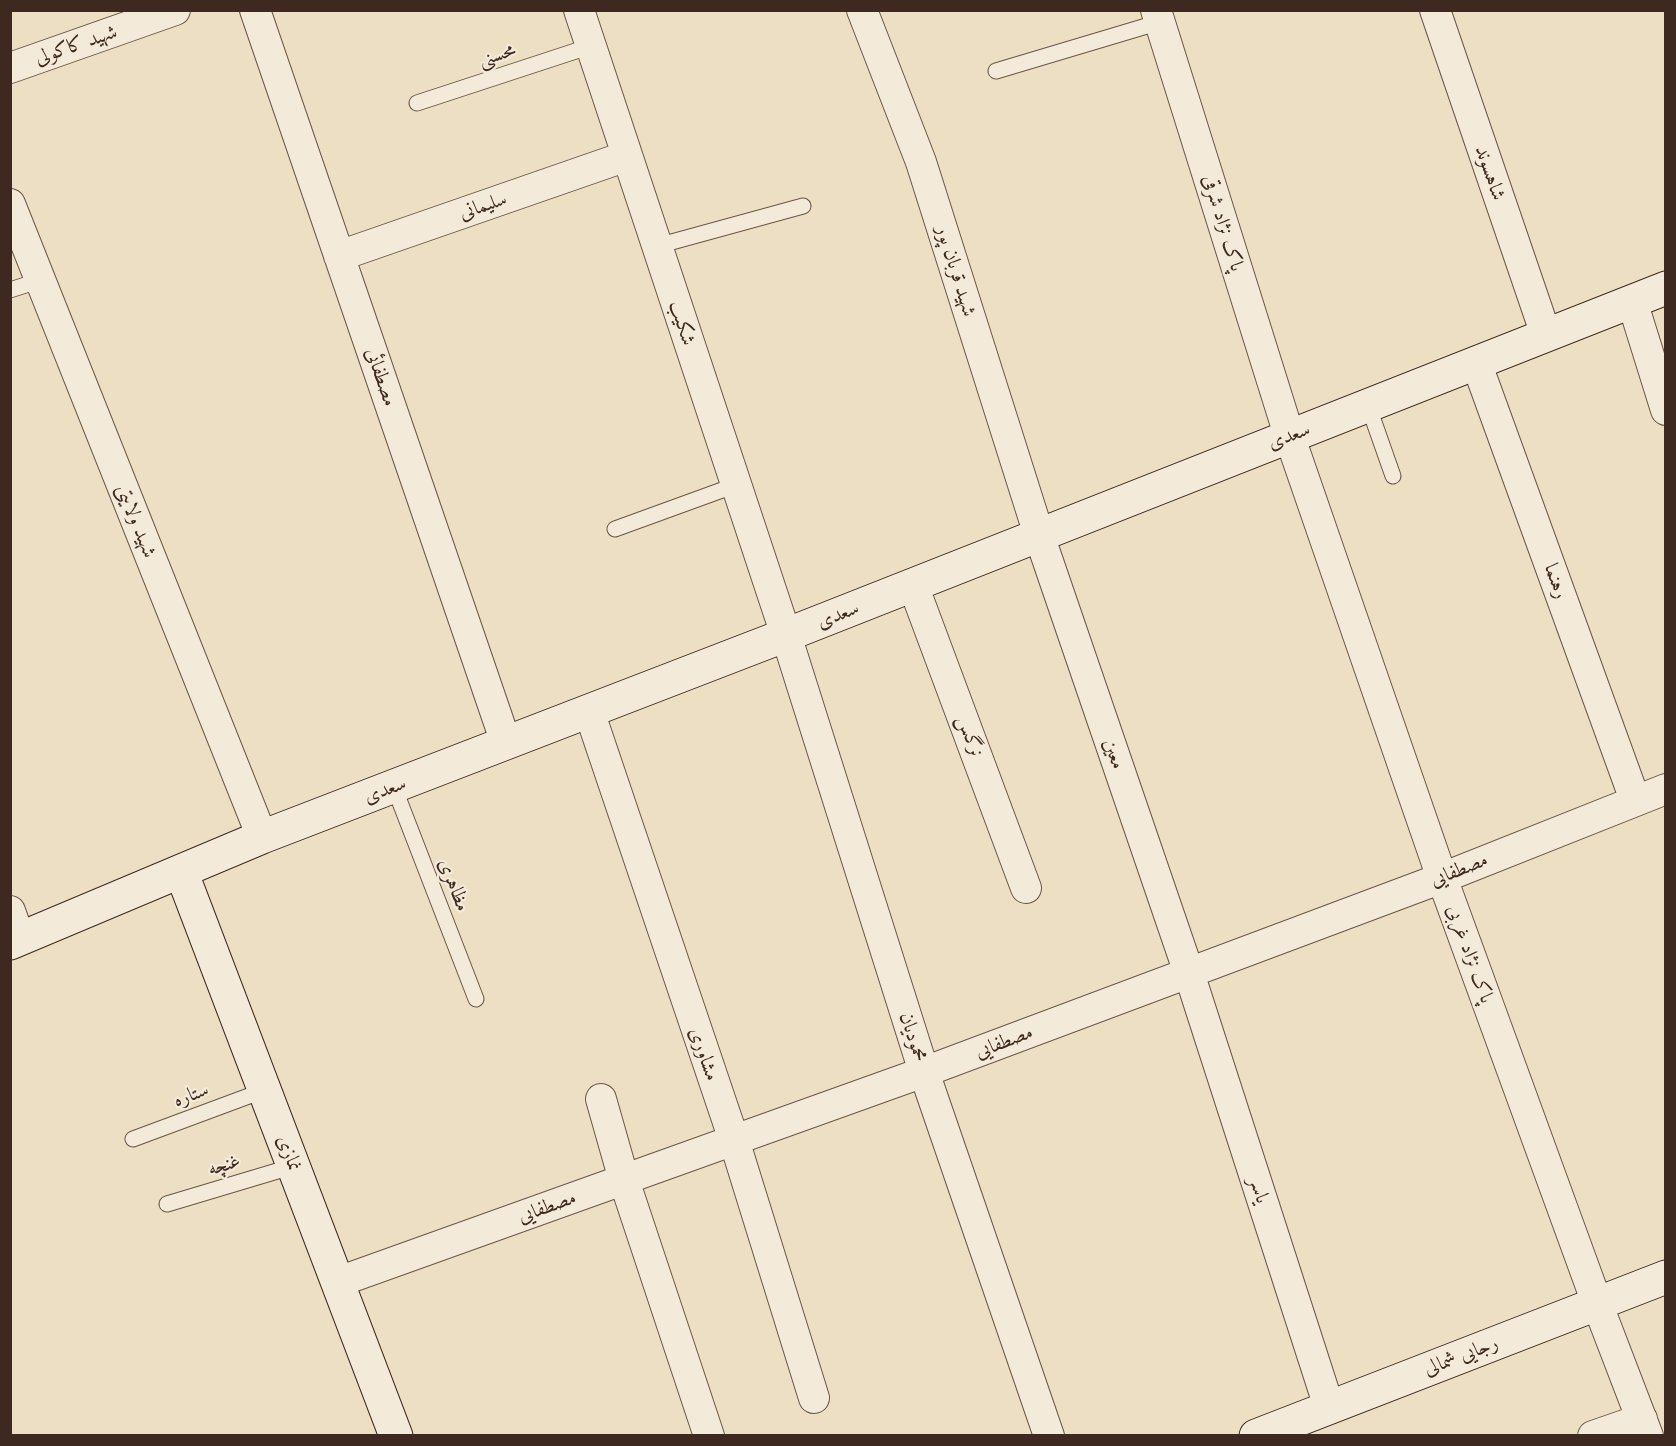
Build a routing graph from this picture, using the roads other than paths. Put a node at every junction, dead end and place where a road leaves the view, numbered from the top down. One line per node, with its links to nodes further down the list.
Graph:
1 (255, 10): 15 (street, مصطفائی)
2 (579, 10): 7 (street, شکیب)
3 (862, 10): 28 (street, شهید قربان پور)
4 (1435, 10): 20 (street, شاهسوند)
5 (158, 13): 8 (street, شهید کاکولی)
6 (1158, 16): 9 (lane); 24 (street, پاک نژاد شرقی)
7 (591, 46): 10 (lane, محسنی); 11 (street, شکیب)
8 (10, 68)
9 (996, 71)
10 (417, 103)
11 (627, 156): 14 (street, شکیب); 15 (street, سلیمانی)
12 (10, 204): 16 (street, شهید ولایتی)
13 (803, 206): 14 (lane)
14 (657, 246): 26 (street, شکیب)
15 (339, 255): 32 (street, مصطفائی)
16 (41, 280): 18 (lane); 36 (street, شهید ولایتی)
17 (1665, 288): 19 (street, سعدی)
18 (10, 290)
19 (1632, 301): 20 (street, سعدی); 23 (street)
20 (1546, 335): 21 (street, سعدی)
21 (1476, 362): 22 (street, سعدی); 35 (street, رهنما)
22 (1368, 405): 24 (street, سعدی); 25 (lane)
23 (1665, 410)
24 (1289, 435): 28 (street, سعدی); 38 (street, پاک نژاد غربی)
25 (1393, 476)
26 (736, 485): 27 (lane); 30 (street, شکیب)
27 (615, 529)
28 (1039, 535): 29 (street, سعدی); 41 (street, معین)
29 (913, 585): 30 (street, سعدی); 39 (street, نرگس)
30 (786, 635): 31 (street, سعدی); 43 (street, محمودیان)
31 (589, 711): 32 (street, سعدی); 47 (street, مشاوری)
32 (506, 743): 33 (street, سعدی)
33 (394, 787): 36 (street, سعدی); 42 (lane, مظاهری)
34 (1665, 789): 35 (street, مصطفایی)
35 (1635, 800): 38 (street, مصطفایی)
36 (262, 837): 37 (street, سعدی)
37 (181, 872): 40 (street, سعدی); 44 (street, نمازی)
38 (1442, 878): 41 (street, مصطفایی); 53 (street, پاک نژاد غربی)
39 (1026, 888)
40 (14, 931)
41 (1189, 972): 43 (street, مصطفایی); 55 (street, یاسر)
42 (476, 999)
43 (924, 1072): 47 (street, مصطفایی); 59 (street, محمودیان)
44 (265, 1090): 46 (lane, ستاره); 48 (street, نمازی)
45 (601, 1099): 49 (street)
46 (133, 1139)
47 (734, 1140): 49 (street, مصطفایی); 54 (street, مشاوری)
48 (294, 1166): 50 (lane, غنچه); 52 (street, نمازی)
49 (624, 1180): 52 (street, مصطفایی); 58 (street)
50 (167, 1204)
51 (1665, 1277): 53 (street, رجایی شمالی)
52 (338, 1282): 57 (street, نمازی)
53 (1597, 1303): 55 (street, رجایی شمالی); 56 (street, پاک نژاد غربی)
54 (814, 1398)
55 (1329, 1407): 60 (street, رجایی شمالی)
56 (1645, 1427): 61 (street)
57 (396, 1436)
58 (709, 1436)
59 (1049, 1436)
60 (1256, 1436)
61 (1593, 1436)

